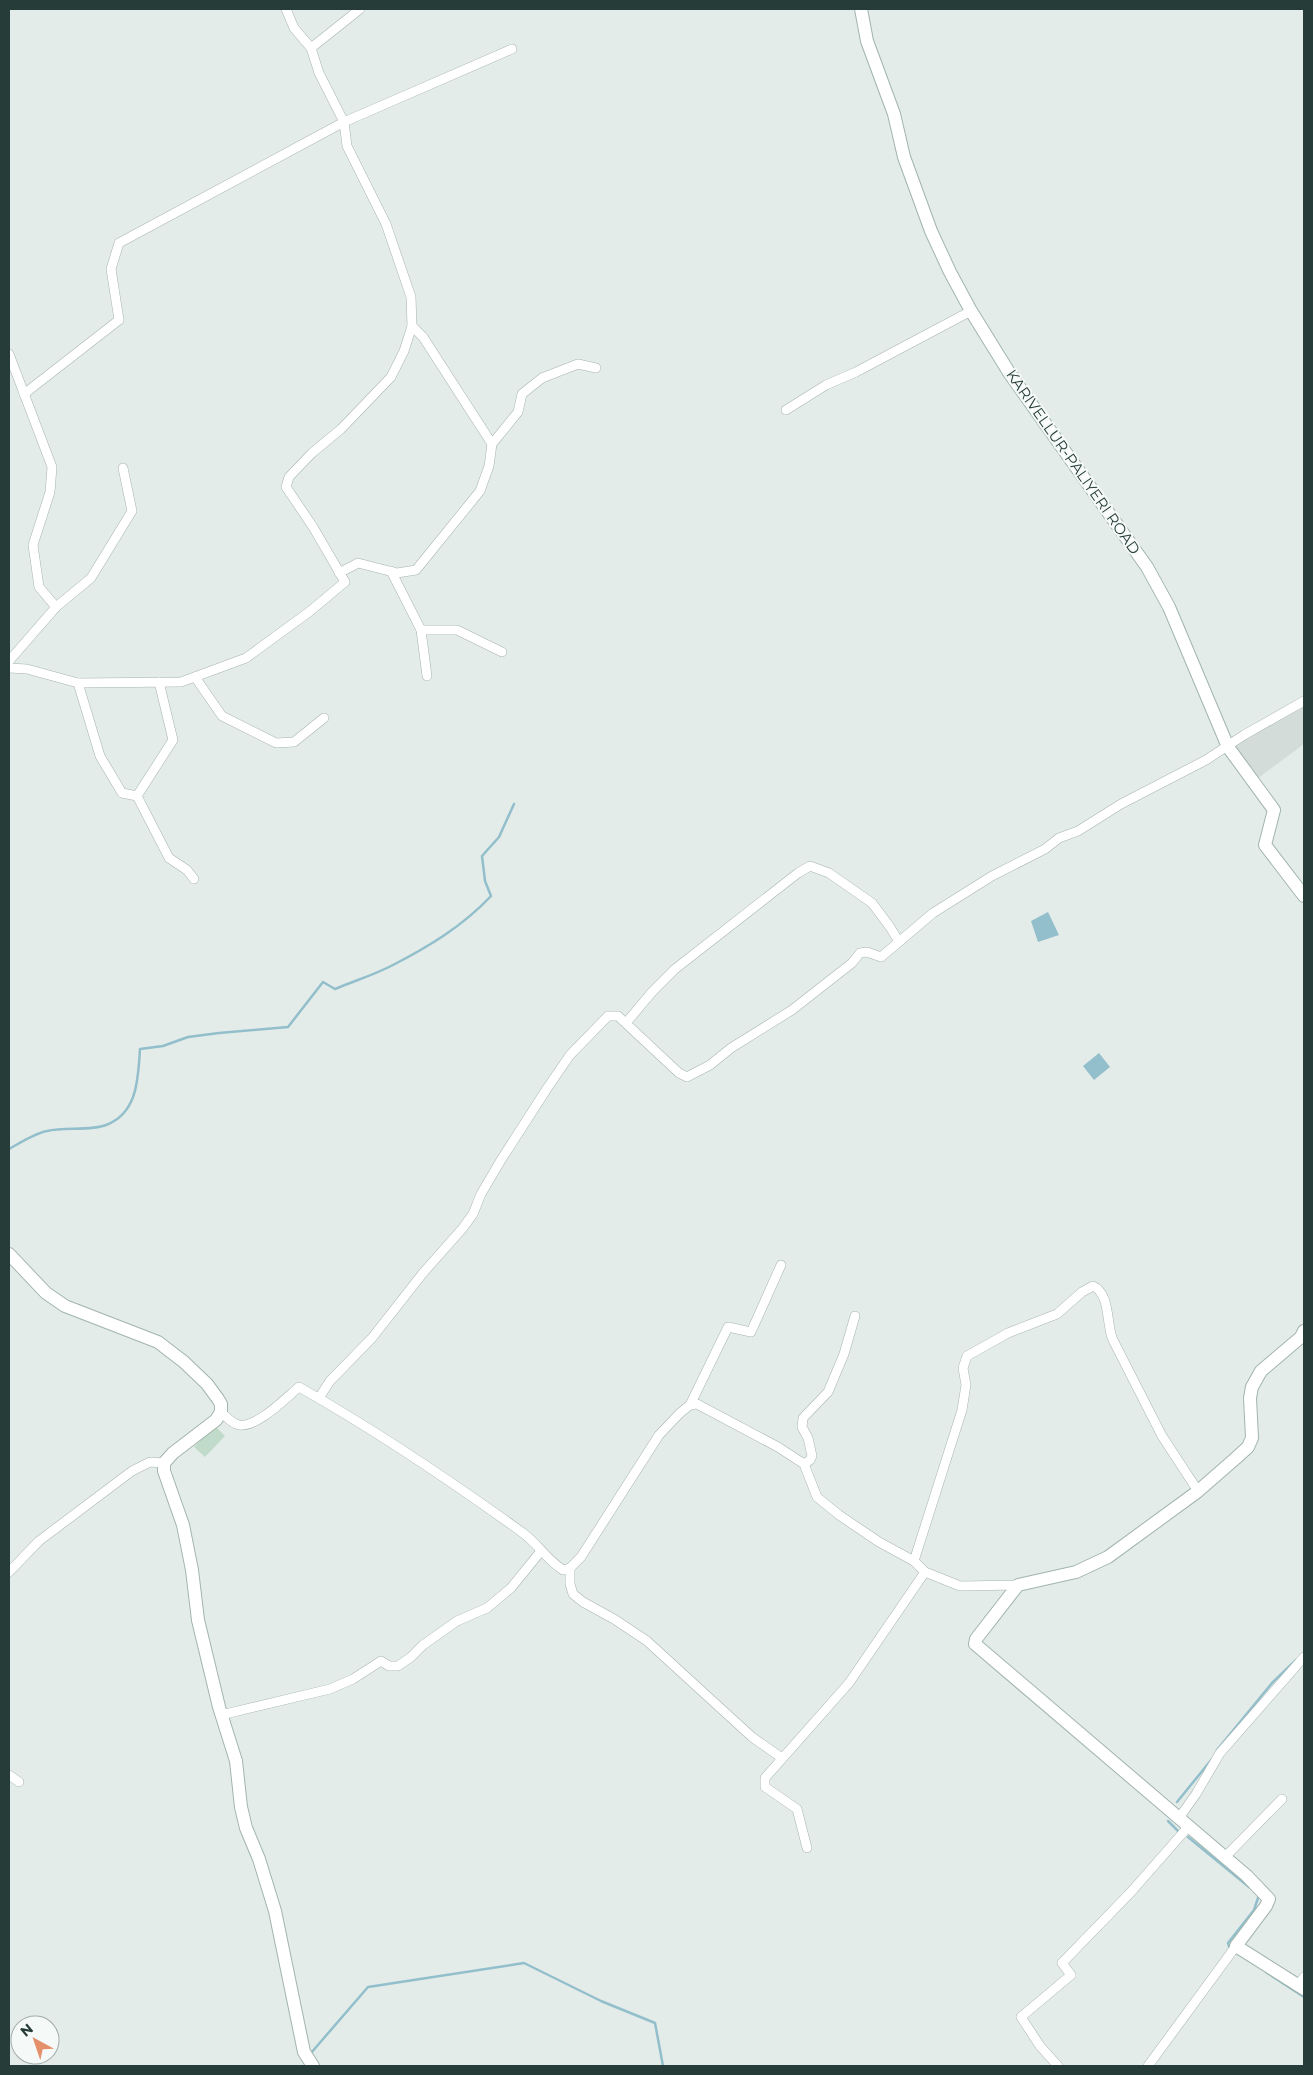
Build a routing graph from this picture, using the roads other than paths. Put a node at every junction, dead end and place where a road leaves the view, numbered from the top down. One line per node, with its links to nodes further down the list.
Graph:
1 (286, 9): 4 (street)
2 (360, 9): 4 (street)
3 (861, 9): 7 (main road, KARIVELLUR-PALIYERI ROAD)
4 (311, 48): 6 (street)
5 (512, 49): 6 (street)
6 (344, 122): 8 (street); 11 (street)
7 (971, 312): 12 (street); 28 (main road, KARIVELLUR-PALIYERI ROAD)
8 (412, 326): 13 (street); 16 (street)
9 (9, 354): 11 (street)
10 (596, 368): 13 (street)
11 (24, 394): 17 (street)
12 (786, 410)
13 (492, 444): 15 (street)
14 (123, 468): 17 (street)
15 (391, 571): 16 (street); 18 (street)
16 (339, 573): 23 (street)
17 (56, 607): 20 (street)
18 (421, 630): 19 (street); 22 (street)
19 (502, 652)
20 (9, 661)
21 (9, 668): 25 (street)
22 (427, 676)
23 (195, 677): 24 (street); 27 (street)
24 (159, 682): 25 (street); 29 (street)
25 (78, 683): 29 (street)
26 (1304, 701): 28 (street)
27 (324, 718)
28 (1228, 747): 31 (main road, KARIVELLUR-PALIYERI ROAD); 32 (street)
29 (137, 796): 30 (street)
30 (194, 879)
31 (1304, 896)
32 (899, 942): 33 (street); 33 (street)
33 (626, 1023): 38 (street)
34 (9, 1254): 40 (main road)
35 (781, 1265): 39 (street)
36 (854, 1316): 42 (street)
37 (1304, 1331): 43 (main road)
38 (319, 1398): 40 (street); 44 (street)
39 (690, 1405): 42 (street); 46 (street)
40 (220, 1412): 41 (main road)
41 (164, 1463): 47 (street); 51 (main road)
42 (804, 1464): 45 (street)
43 (1198, 1491): 45 (street); 49 (main road)
44 (541, 1551): 46 (street); 51 (street)
45 (914, 1561): 48 (street)
46 (570, 1568): 52 (street)
47 (9, 1572)
48 (925, 1572): 49 (street); 52 (street)
49 (1018, 1585): 56 (main road)
50 (1304, 1658): 56 (street)
51 (221, 1715): 61 (main road)
52 (782, 1758): 57 (street)
53 (9, 1775): 54 (street)
54 (18, 1782)
55 (1282, 1799): 58 (street)
56 (1184, 1822): 58 (main road); 62 (street)
57 (807, 1848)
58 (1225, 1857): 59 (main road)
59 (1236, 1946): 60 (main road); 63 (street)
60 (1302, 1984)
61 (313, 2066)
62 (1058, 2066)
63 (1148, 2066)

